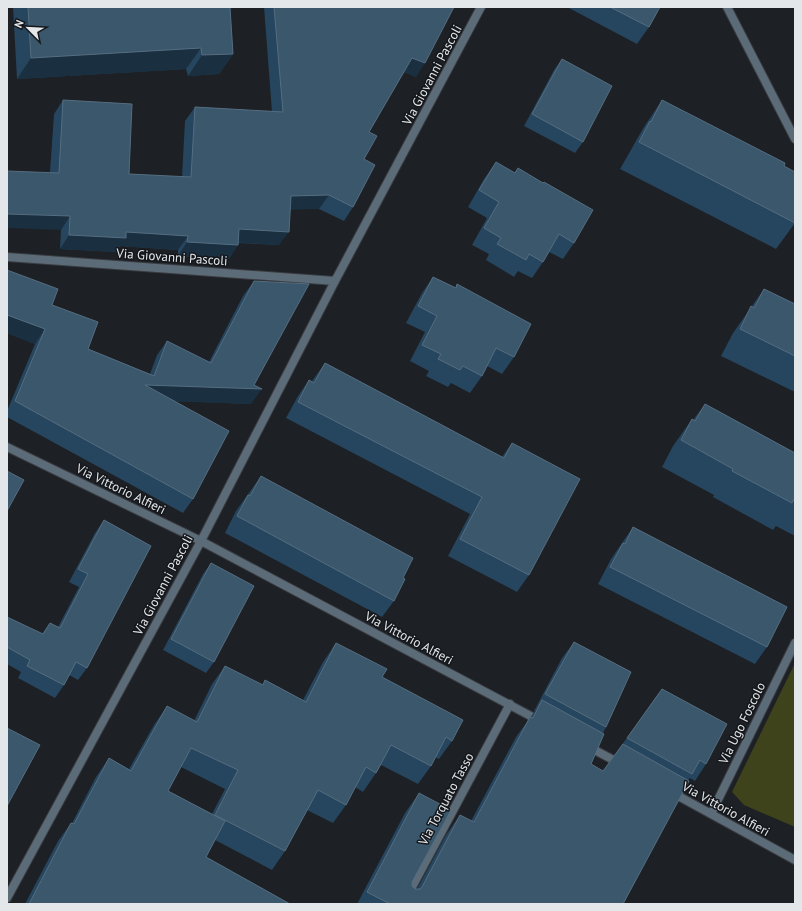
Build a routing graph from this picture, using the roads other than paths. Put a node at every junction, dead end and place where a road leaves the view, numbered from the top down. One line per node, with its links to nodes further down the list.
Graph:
1 (482, 7): 5 (street, Via Giovanni Pascoli)
2 (727, 7): 3 (street)
3 (795, 139)
4 (7, 257): 5 (street, Via Giovanni Pascoli)
5 (335, 281): 7 (street, Via Giovanni Pascoli)
6 (7, 447): 7 (street, Via Vittorio Alfieri)
7 (200, 541): 9 (street, Via Vittorio Alfieri); 16 (street, Via Giovanni Pascoli)
8 (795, 643): 14 (street, Via Ugo Foscolo)
9 (510, 704): 10 (street, Via Vittorio Alfieri); 17 (street, Via Torquato Tasso)
10 (545, 723)
11 (579, 742): 12 (street)
12 (628, 768)
13 (663, 787): 14 (street, Via Vittorio Alfieri)
14 (711, 814): 15 (street, Via Vittorio Alfieri)
15 (795, 860)
16 (7, 898)
17 (403, 904)

